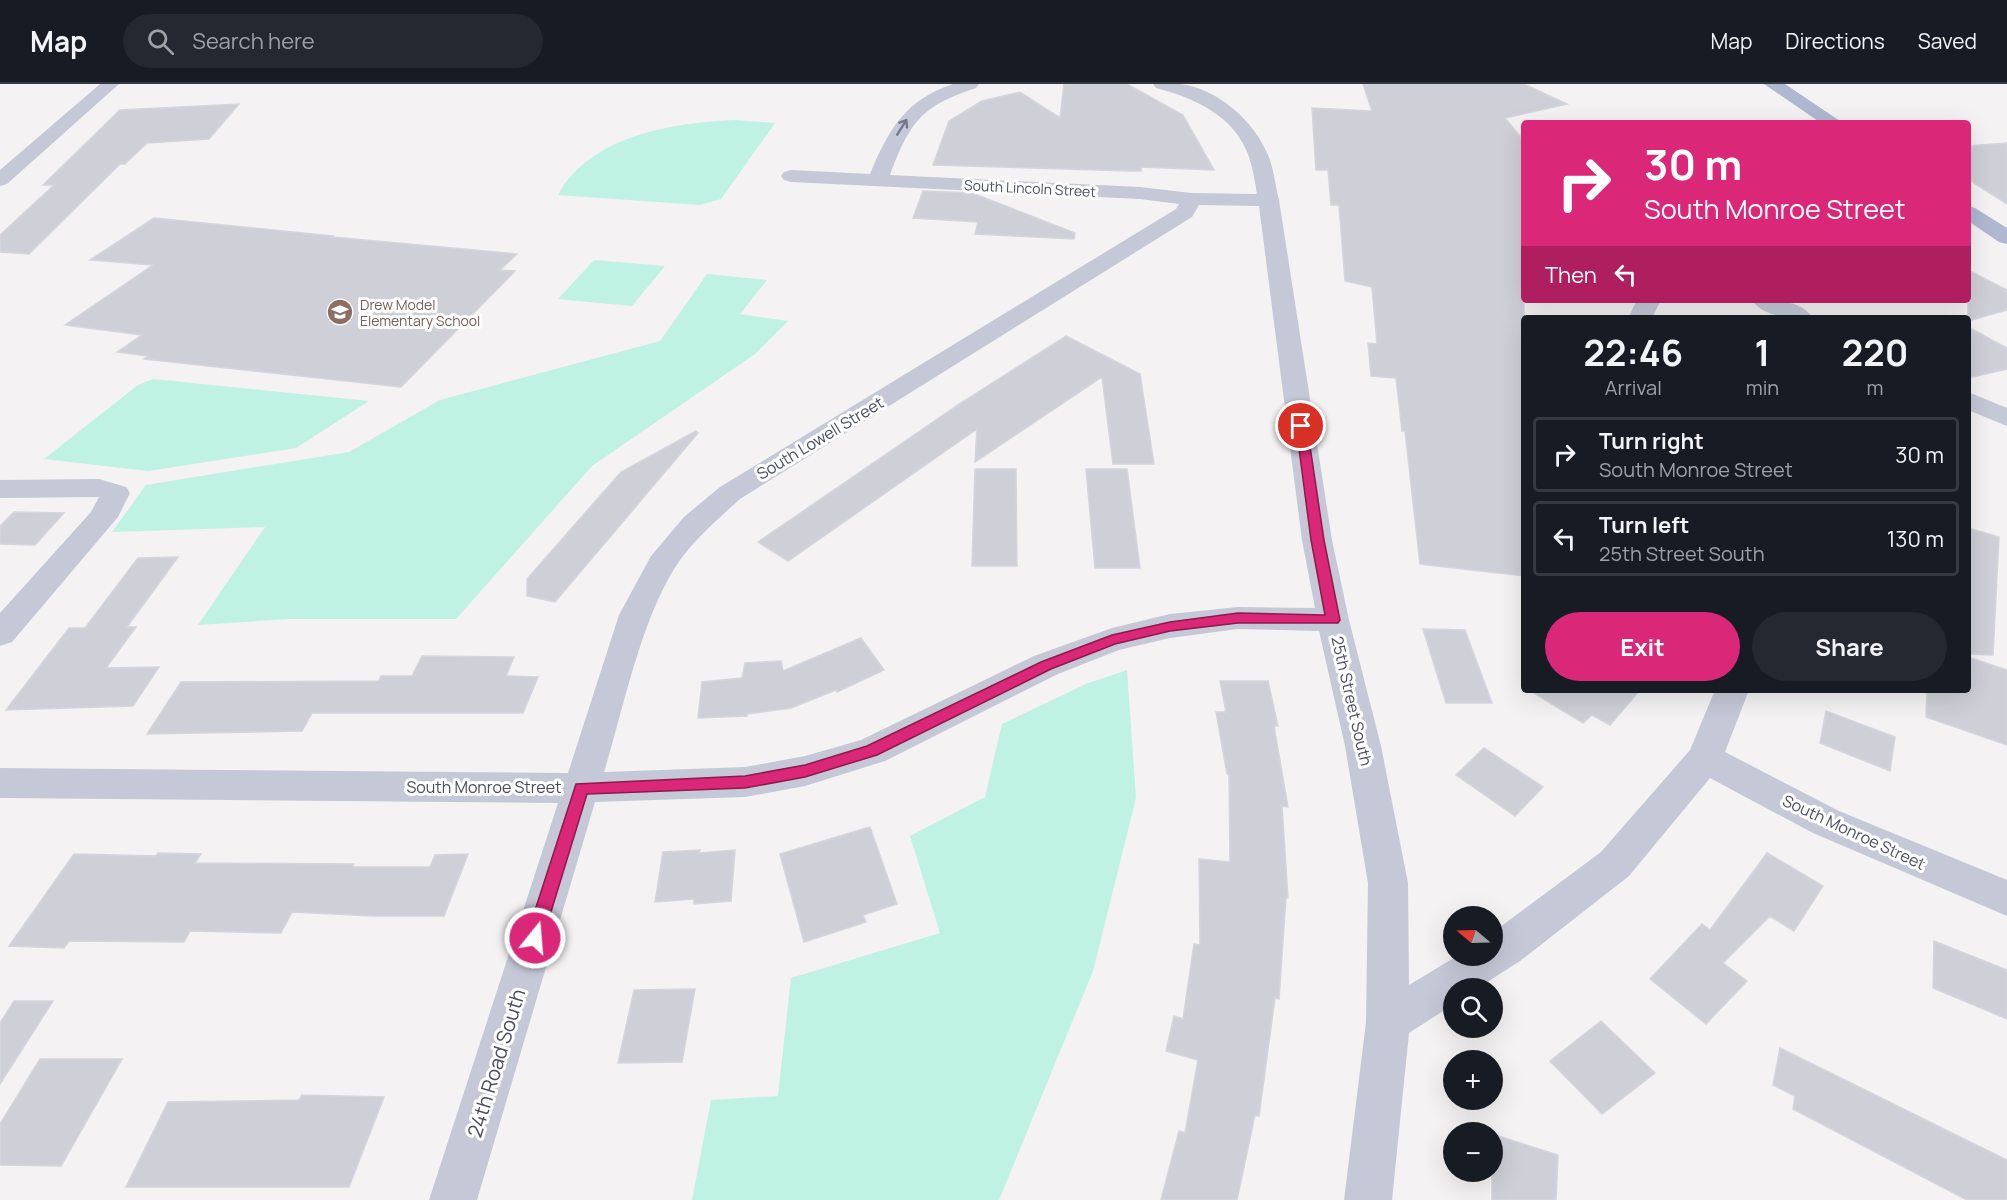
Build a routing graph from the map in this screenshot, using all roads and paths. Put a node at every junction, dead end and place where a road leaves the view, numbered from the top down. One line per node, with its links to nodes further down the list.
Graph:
1 (110, 84): 7 (street)
2 (970, 84): 8 (street, one-way to 2)
3 (1162, 84): 10 (street, 25th Street South)
4 (1773, 84): 5 (main road)
5 (1829, 120)
6 (791, 176): 8 (street, South Lincoln Street)
7 (0, 180)
8 (878, 180): 9 (street, South Lincoln Street)
9 (1191, 199): 10 (street, South Lincoln Street); 23 (street, South Lowell Street)
10 (1269, 200): 18 (street, 25th Street South)
11 (1971, 214): 12 (main road)
12 (2007, 237)
13 (1770, 303): 14 (street)
14 (1795, 315)
15 (1971, 401): 16 (street)
16 (2007, 418)
17 (0, 489): 19 (street)
18 (1333, 620): 23 (street, South Monroe Street); 25 (street, 25th Street South)
19 (0, 634)
20 (1731, 693): 21 (street)
21 (1705, 758): 24 (street, South Monroe Street); 25 (street)
22 (0, 783): 23 (street, South Monroe Street)
23 (581, 788): 26 (street, 24th Road South)
24 (2007, 898)
25 (1388, 1022): 27 (street, 25th Street South)
26 (453, 1200)
27 (1368, 1200)

